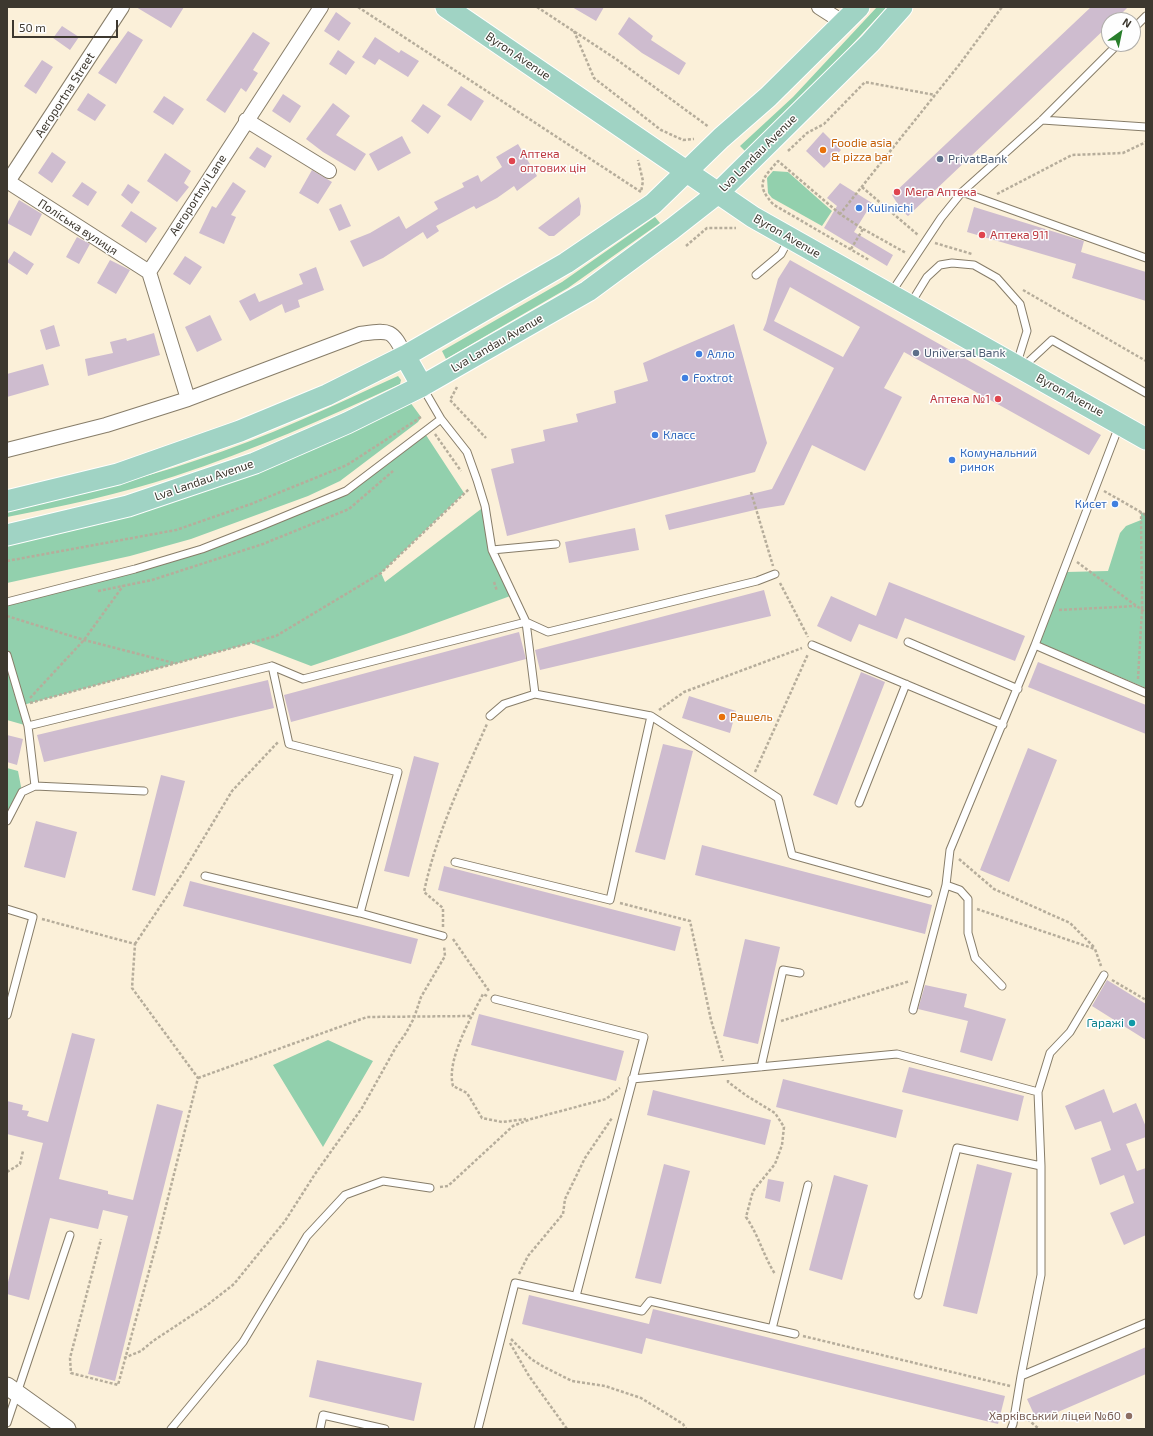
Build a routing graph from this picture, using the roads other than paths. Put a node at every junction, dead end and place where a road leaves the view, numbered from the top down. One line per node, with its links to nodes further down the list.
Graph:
1 (122, 7): 14 (street, Aeroportna Street)
2 (322, 7): 9 (street, Aeroportnyi Lane)
3 (446, 7): 13 (main road, Byron Avenue)
4 (819, 7): 7 (street)
5 (859, 7): 7 (main road)
6 (902, 7): 16 (main road, Lva Landau Avenue)
7 (844, 23): 13 (main road)
8 (1110, 52): 10 (lane)
9 (246, 120): 12 (street); 19 (street, Aeroportnyi Lane)
10 (1042, 120): 11 (lane); 15 (lane)
11 (1146, 127)
12 (329, 171)
13 (687, 171): 16 (main road, Byron Avenue); 23 (main road)
14 (7, 182): 19 (street, Поліська вулиця)
15 (962, 192): 18 (lane); 21 (lane)
16 (718, 194): 17 (main road, Byron Avenue); 25 (main road, Lva Landau Avenue)
17 (790, 239): 20 (lane); 21 (main road, Byron Avenue)
18 (1146, 258)
19 (149, 272): 27 (street)
20 (756, 275)
21 (890, 294): 22 (main road, Byron Avenue)
22 (909, 305): 24 (main road, Byron Avenue); 24 (lane)
23 (405, 356): 25 (main road); 27 (street); 32 (main road)
24 (1019, 367): 26 (lane); 29 (main road, Byron Avenue)
25 (422, 386): 28 (lane); 33 (main road, Lva Landau Avenue)
26 (1146, 393)
27 (188, 399): 31 (street)
28 (441, 419): 35 (lane); 37 (lane)
29 (1120, 424): 30 (main road, Byron Avenue); 41 (lane)
30 (1146, 438)
31 (7, 450)
32 (7, 501)
33 (7, 535)
34 (556, 544): 35 (lane)
35 (492, 550): 38 (lane)
36 (776, 574): 38 (lane)
37 (7, 602)
38 (526, 622): 43 (lane); 47 (lane)
39 (908, 642): 45 (lane)
40 (812, 645): 44 (lane)
41 (1035, 645): 45 (lane); 46 (lane)
42 (7, 655): 51 (lane)
43 (272, 666): 51 (lane); 61 (lane)
44 (906, 684): 50 (lane); 54 (lane)
45 (1018, 689): 50 (lane)
46 (1146, 693)
47 (535, 694): 48 (lane); 49 (lane)
48 (490, 716)
49 (652, 716): 56 (lane); 59 (lane)
50 (1003, 725): 58 (lane)
51 (28, 726): 52 (lane)
52 (35, 786): 53 (lane); 55 (lane)
53 (144, 791)
54 (859, 803)
55 (7, 821)
56 (455, 862)
57 (205, 876): 61 (lane)
58 (946, 885): 65 (lane); 67 (lane)
59 (928, 893)
60 (7, 909): 68 (lane)
61 (360, 913): 62 (lane)
62 (443, 936)
63 (800, 973): 69 (lane)
64 (1104, 975): 71 (lane)
65 (1002, 986)
66 (495, 999): 70 (lane)
67 (913, 1010)
68 (7, 1016)
69 (761, 1067): 70 (lane); 71 (lane)
70 (632, 1079): 77 (lane)
71 (1038, 1092): 72 (lane)
72 (1041, 1166): 76 (lane); 81 (lane)
73 (808, 1185): 79 (lane)
74 (430, 1188): 85 (lane)
75 (70, 1235): 82 (lane)
76 (918, 1295)
77 (576, 1296): 79 (lane); 88 (lane)
78 (1146, 1323): 81 (lane)
79 (772, 1329): 80 (lane)
80 (795, 1334)
81 (1020, 1376): 89 (lane)
82 (12, 1390): 83 (lane); 84 (street)
83 (7, 1423)
84 (67, 1429)
85 (171, 1429)
86 (320, 1429): 87 (lane)
87 (385, 1429)
88 (478, 1429)
89 (1011, 1429)

